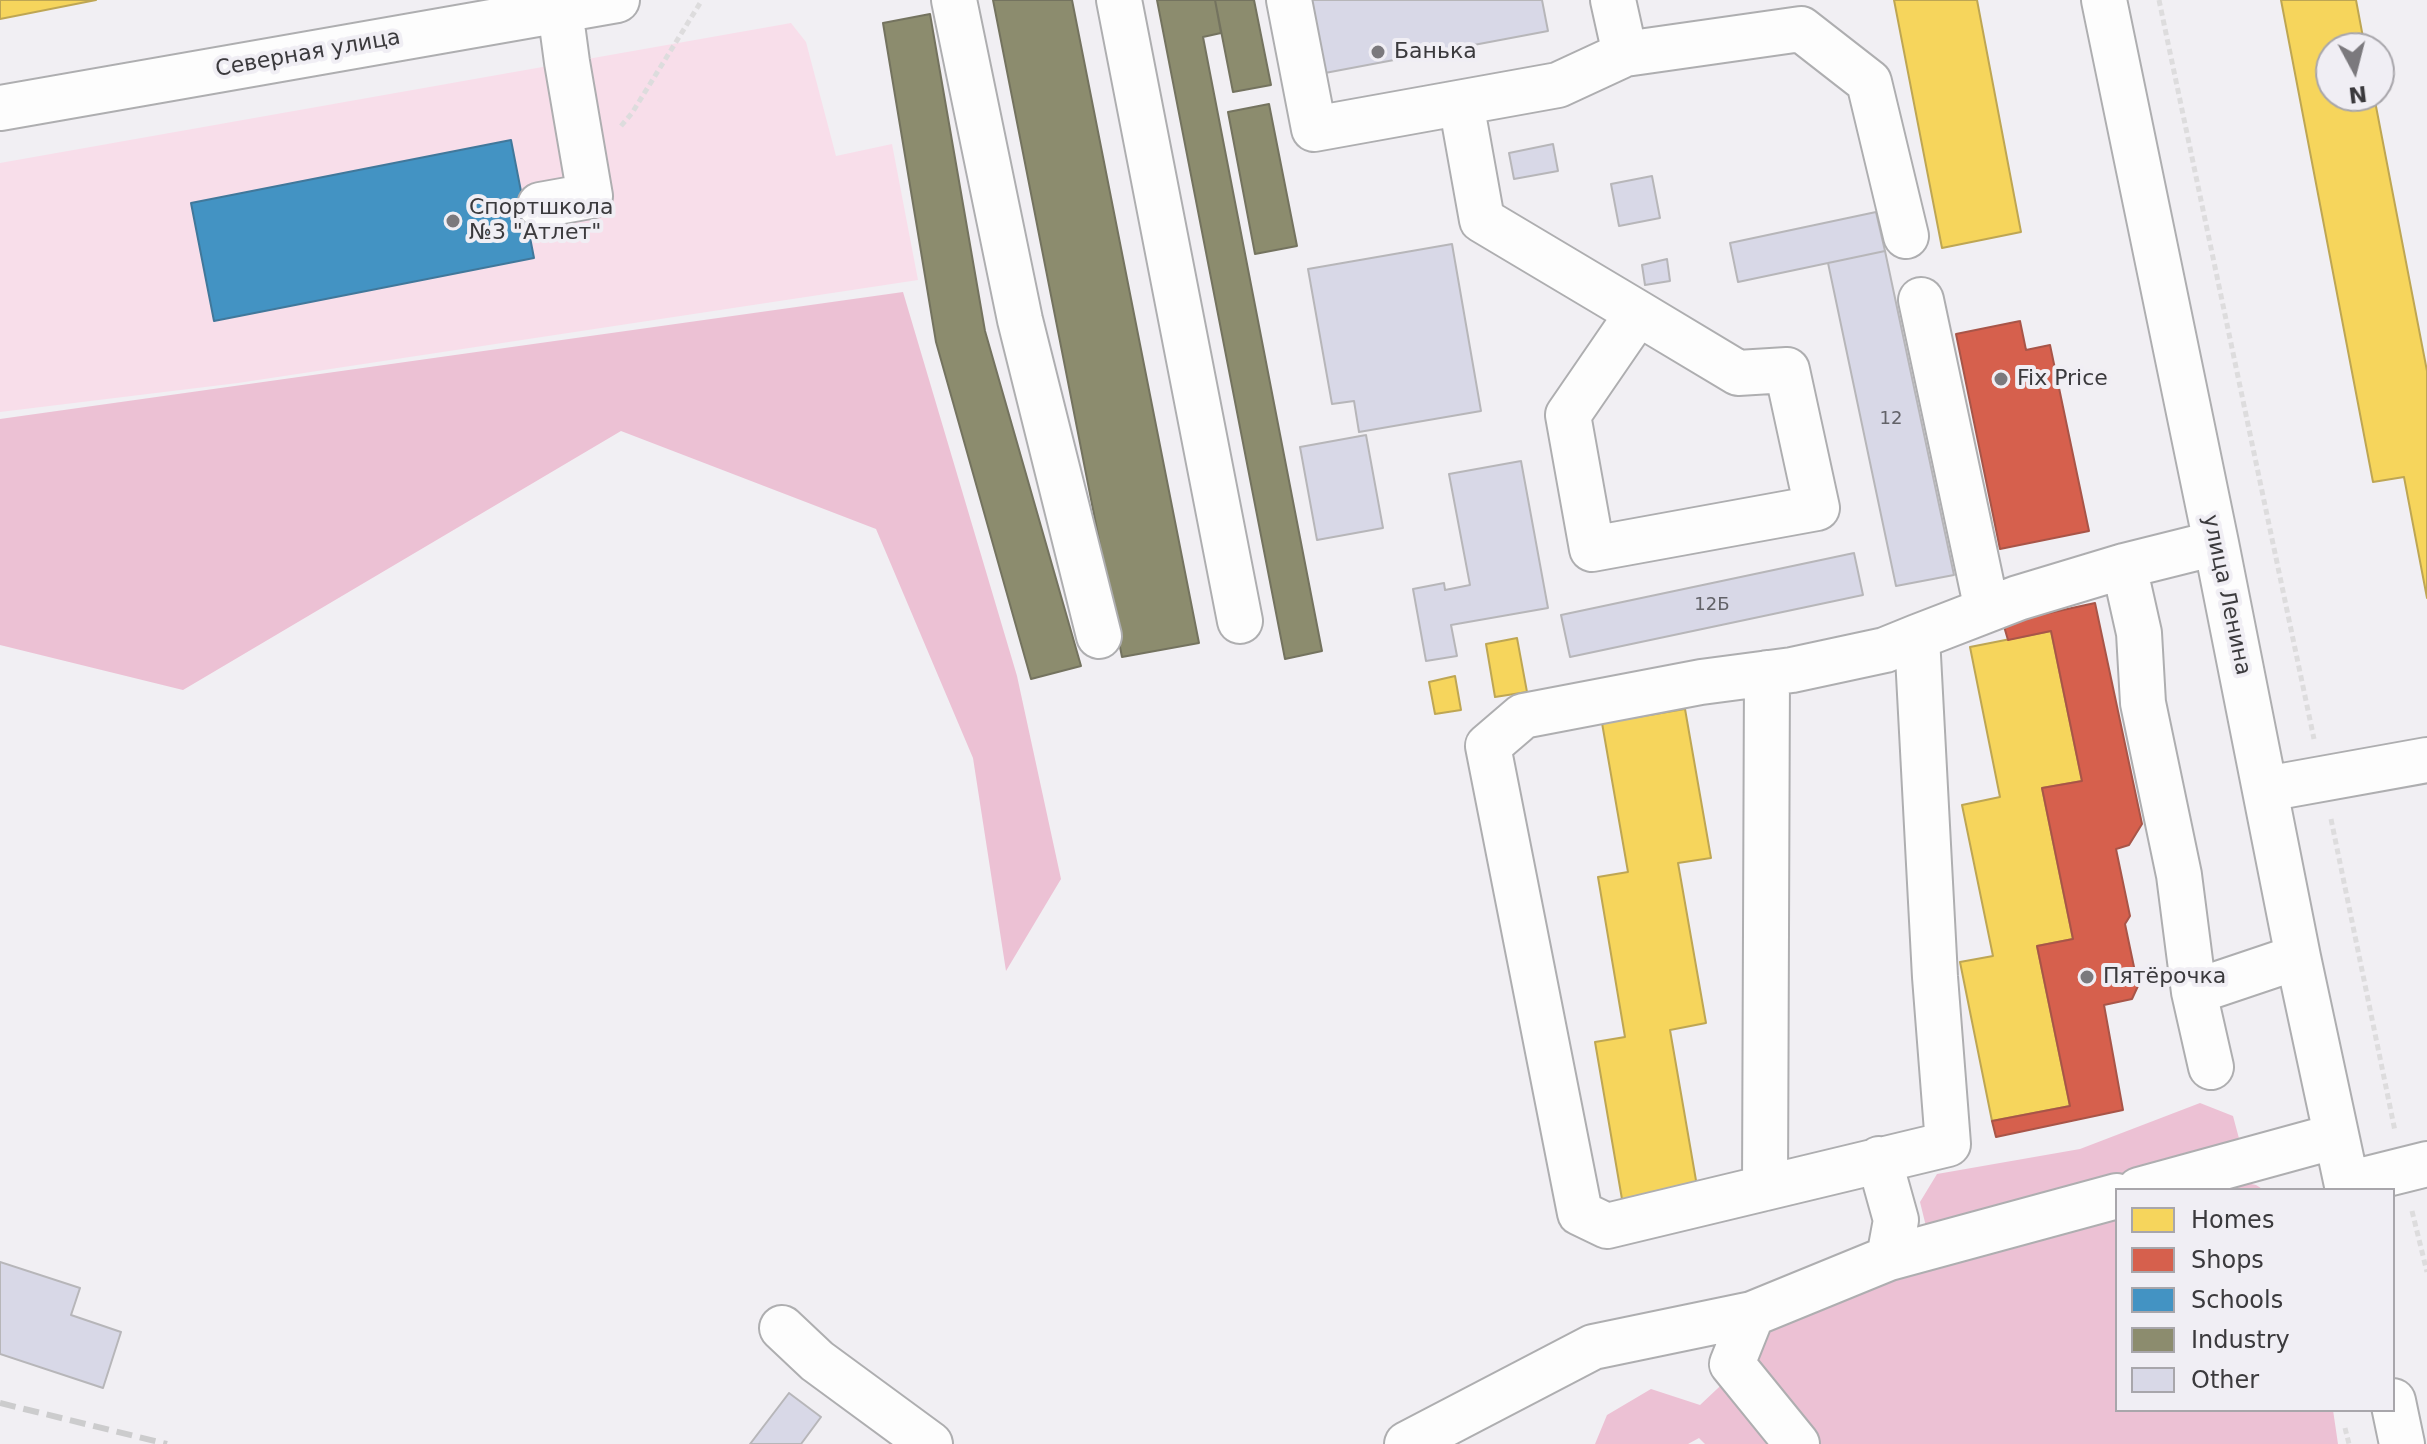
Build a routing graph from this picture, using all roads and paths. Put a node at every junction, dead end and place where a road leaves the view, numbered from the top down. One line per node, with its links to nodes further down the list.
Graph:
1 (617, 0): 9 (street, Северная улица)
2 (702, 0): 13 (path)
3 (954, 0): 22 (street)
4 (1119, 0): 21 (street)
5 (1289, 0): 11 (street)
6 (1613, 0): 10 (street)
7 (2104, 0): 18 (street, улица Ленина)
8 (2159, 0): 26 (path)
9 (560, 10): 12 (street, Северная улица); 13 (street)
10 (1625, 54): 11 (street); 15 (street)
11 (1461, 103): 17 (street)
12 (0, 108)
13 (586, 166): 14 (street)
14 (540, 205)
15 (1906, 236)
16 (1921, 300): 20 (street)
17 (1638, 313): 17 (street)
18 (2216, 543): 19 (street); 27 (street, улица Ленина)
19 (2124, 566): 20 (street); 29 (street)
20 (1987, 610): 23 (street)
21 (1240, 621)
22 (1099, 636)
23 (1917, 637): 24 (street); 32 (street)
24 (1767, 673): 35 (street); 35 (street)
25 (2427, 760): 26 (street)
26 (2323, 780): 27 (street); 33 (path)
27 (2266, 789): 28 (street, улица Ленина)
28 (2298, 957): 29 (street); 31 (street, улица Ленина)
29 (2194, 992): 30 (street)
30 (2211, 1067)
31 (2336, 1136): 34 (street, улица Ленина); 36 (street)
32 (1879, 1159): 35 (street); 38 (street)
33 (2415, 1167): 34 (street); 39 (path)
34 (2347, 1187)
35 (1765, 1188)
36 (2146, 1188)
37 (2115, 1197): 38 (street)
38 (1889, 1258): 40 (street)
39 (2427, 1272)
40 (1752, 1314): 45 (street); 46 (street)
41 (782, 1328): 44 (street)
42 (2395, 1411): 48 (street)
43 (2345, 1428): 47 (path)
44 (930, 1444)
45 (1407, 1444)
46 (1797, 1444)
47 (2349, 1444)
48 (2402, 1444)

